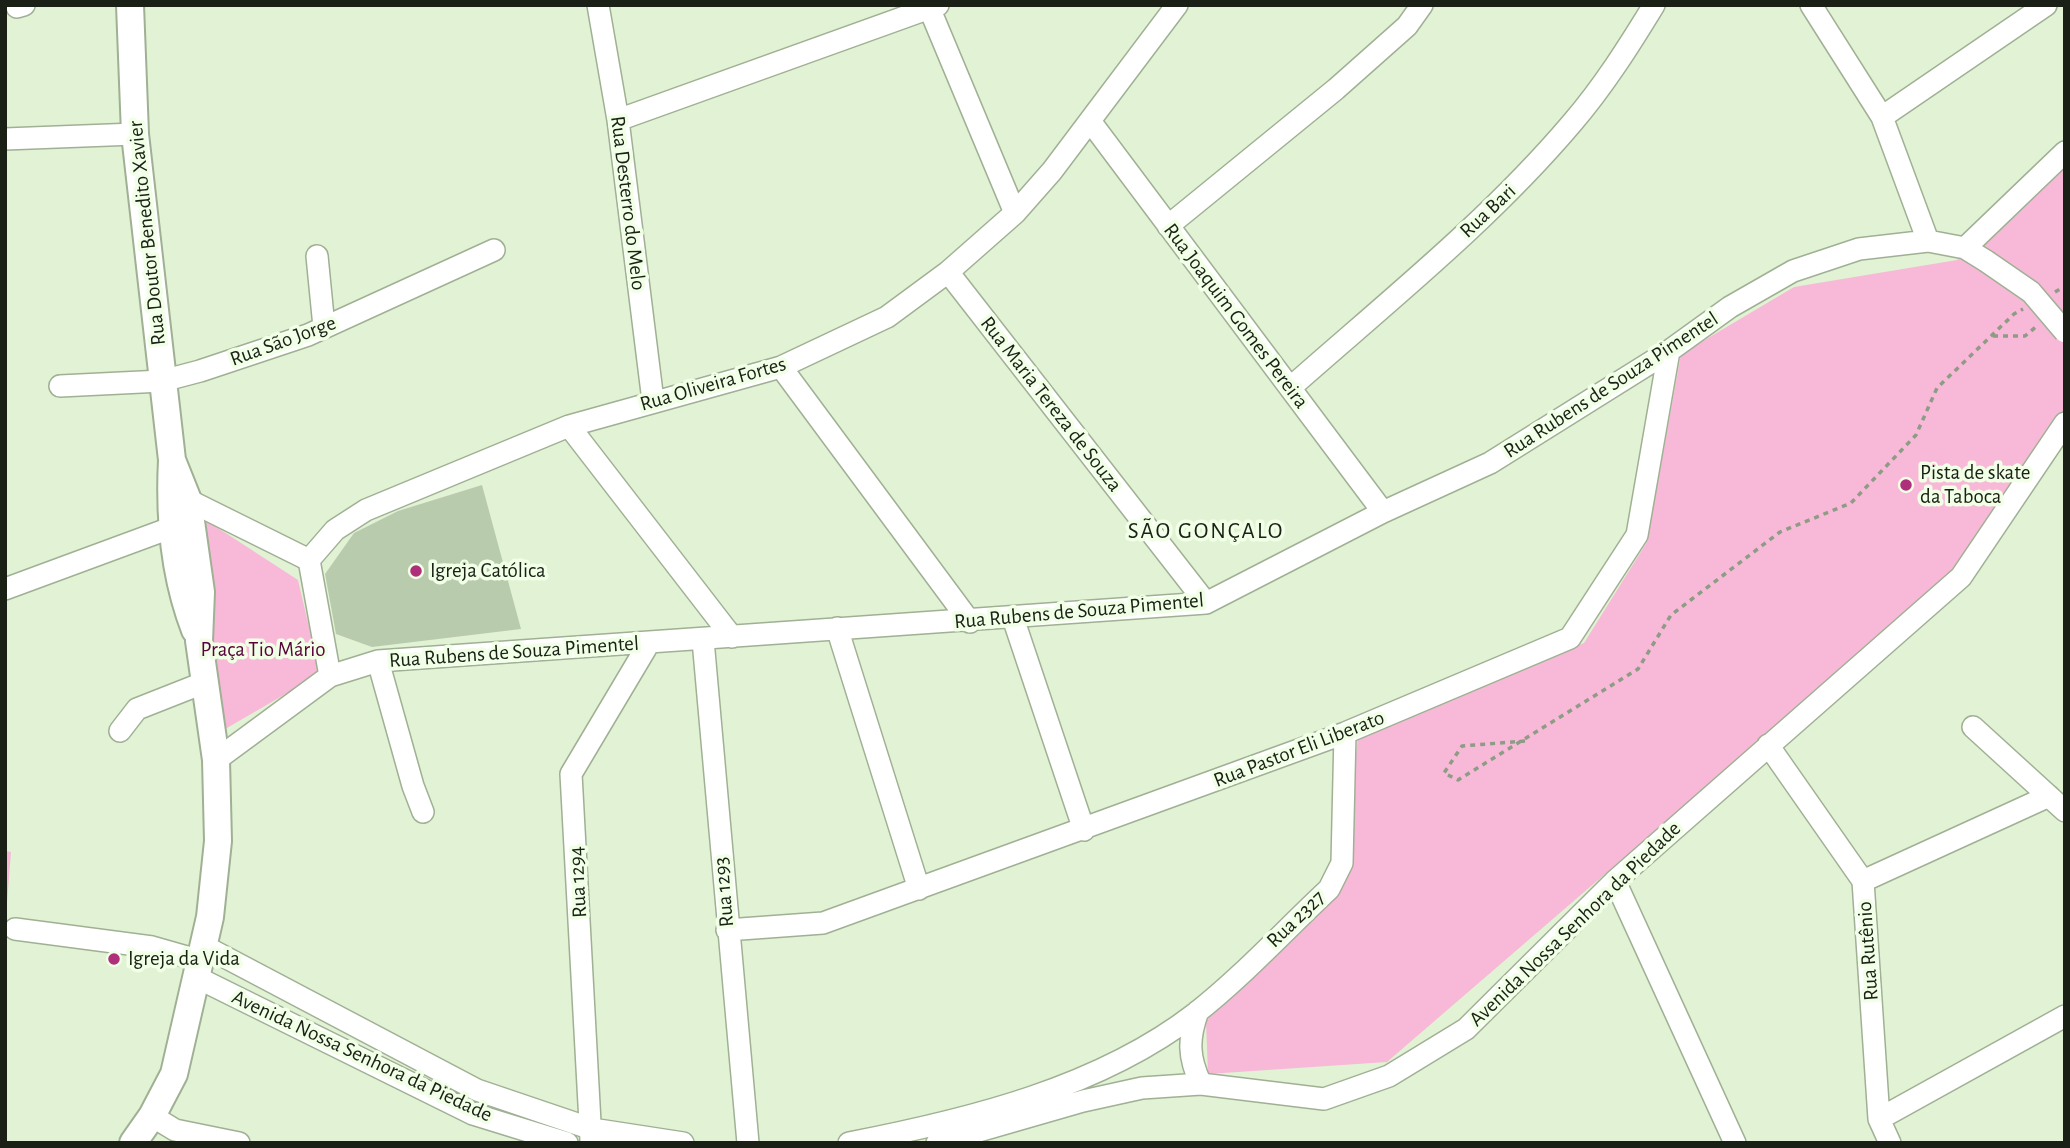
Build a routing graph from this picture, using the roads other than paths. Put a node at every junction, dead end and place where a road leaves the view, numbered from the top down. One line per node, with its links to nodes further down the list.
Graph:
1 (130, 5): 12 (street, Rua Doutor Benedito Xavier)
2 (598, 5): 10 (street, Rua Desterro do Melo)
3 (1177, 5): 11 (street, Rua Oliveira Fortes)
4 (1422, 5): 16 (street)
5 (1654, 5): 28 (street, Rua Bari)
6 (1811, 5): 9 (street)
7 (2046, 5): 9 (street)
8 (932, 6): 10 (street); 15 (street)
9 (1882, 117): 17 (street)
10 (618, 120): 29 (street, Rua Desterro do Melo)
11 (1090, 121): 15 (street, Rua Oliveira Fortes); 16 (street, Rua Joaquim Gomes Pereira)
12 (135, 134): 13 (street); 26 (street, Rua Doutor Benedito Xavier)
13 (5, 139)
14 (2065, 152): 18 (street)
15 (1015, 213): 21 (street, Rua Oliveira Fortes)
16 (1168, 226): 28 (street, Rua Joaquim Gomes Pereira)
17 (1928, 241): 18 (street, Rua Rubens de Souza Pimentel); 24 (street, Rua Rubens de Souza Pimentel)
18 (1965, 248): 23 (street, Rua Rubens de Souza Pimentel, bridge)
19 (494, 250): 22 (street, Rua São Jorge)
20 (317, 256): 22 (street)
21 (948, 272): 25 (street, Rua Oliveira Fortes); 36 (street, Rua Maria Tereza de Souza)
22 (324, 327): 26 (street, Rua São Jorge)
23 (2065, 332)
24 (1669, 351): 33 (street, Rua Rubens de Souza Pimentel); 48 (street, Rua Pastor Eli Liberato)
25 (780, 368): 29 (street, Rua Oliveira Fortes); 38 (street)
26 (162, 381): 27 (street, Rua São Jorge); 32 (street, Rua Doutor Benedito Xavier)
27 (60, 386)
28 (1290, 388): 33 (street, Rua Joaquim Gomes Pereira)
29 (653, 401): 31 (street, Rua Oliveira Fortes)
30 (2065, 422): 49 (street, Avenida Nossa Senhora da Piedade)
31 (569, 426): 34 (street, Rua Oliveira Fortes); 40 (street)
32 (177, 510): 34 (street); 35 (street); 45 (street, Rua Doutor Benedito Xavier)
33 (1382, 512): 36 (street, Rua Rubens de Souza Pimentel)
34 (309, 560): 44 (street)
35 (5, 589)
36 (1206, 603): 37 (street, Rua Rubens de Souza Pimentel)
37 (1013, 618): 38 (street, Rua Rubens de Souza Pimentel); 54 (street)
38 (970, 622): 39 (street, Rua Rubens de Souza Pimentel)
39 (837, 628): 40 (street, Rua Rubens de Souza Pimentel); 57 (street)
40 (732, 637): 41 (street, Rua Rubens de Souza Pimentel)
41 (703, 640): 42 (street, Rua Rubens de Souza Pimentel); 59 (street, Rua 1293)
42 (649, 643): 43 (street, Rua Rubens de Souza Pimentel); 66 (street, Rua 1294)
43 (378, 661): 44 (street, Rua Rubens de Souza Pimentel); 53 (street)
44 (331, 676): 50 (street, Rua Rubens de Souza Pimentel)
45 (203, 684): 47 (street); 50 (street, Rua Doutor Benedito Xavier)
46 (1973, 727): 51 (street)
47 (120, 731)
48 (1345, 733): 54 (street, Rua Pastor Eli Liberato); 62 (street, Rua 2327)
49 (1768, 746): 55 (street, Avenida Nossa Senhora da Piedade); 56 (street, Rua Rutênio)
50 (216, 760): 60 (street, Rua Doutor Benedito Xavier)
51 (2049, 796): 52 (street); 56 (street)
52 (2065, 811)
53 (423, 812)
54 (1084, 830): 57 (street, Rua Pastor Eli Liberato)
55 (1615, 881): 63 (street, Avenida Nossa Senhora da Piedade); 74 (street)
56 (1863, 881): 65 (street, Rua Rutênio)
57 (919, 889): 59 (street, Rua Pastor Eli Liberato)
58 (15, 929): 60 (street)
59 (727, 930): 72 (street, Rua 1293)
60 (201, 962): 64 (street, Rua Doutor Benedito Xavier); 66 (street, Avenida Nossa Senhora da Piedade); 70 (street, Avenida Nossa Senhora da Piedade)
61 (2065, 1016): 65 (street)
62 (1183, 1032): 63 (street, Rua 2327); 67 (street)
63 (1201, 1084): 73 (street, Avenida Nossa Senhora da Piedade)
64 (152, 1116): 68 (street, Rua Doutor Benedito Xavier); 69 (street)
65 (1879, 1119): 75 (street, Rua Rutênio)
66 (591, 1136): 71 (street, Avenida Nossa Senhora da Piedade)
67 (861, 1142)
68 (133, 1143)
69 (239, 1143)
70 (567, 1143)
71 (683, 1143)
72 (748, 1143)
73 (937, 1143)
74 (1735, 1143)
75 (1890, 1143)

